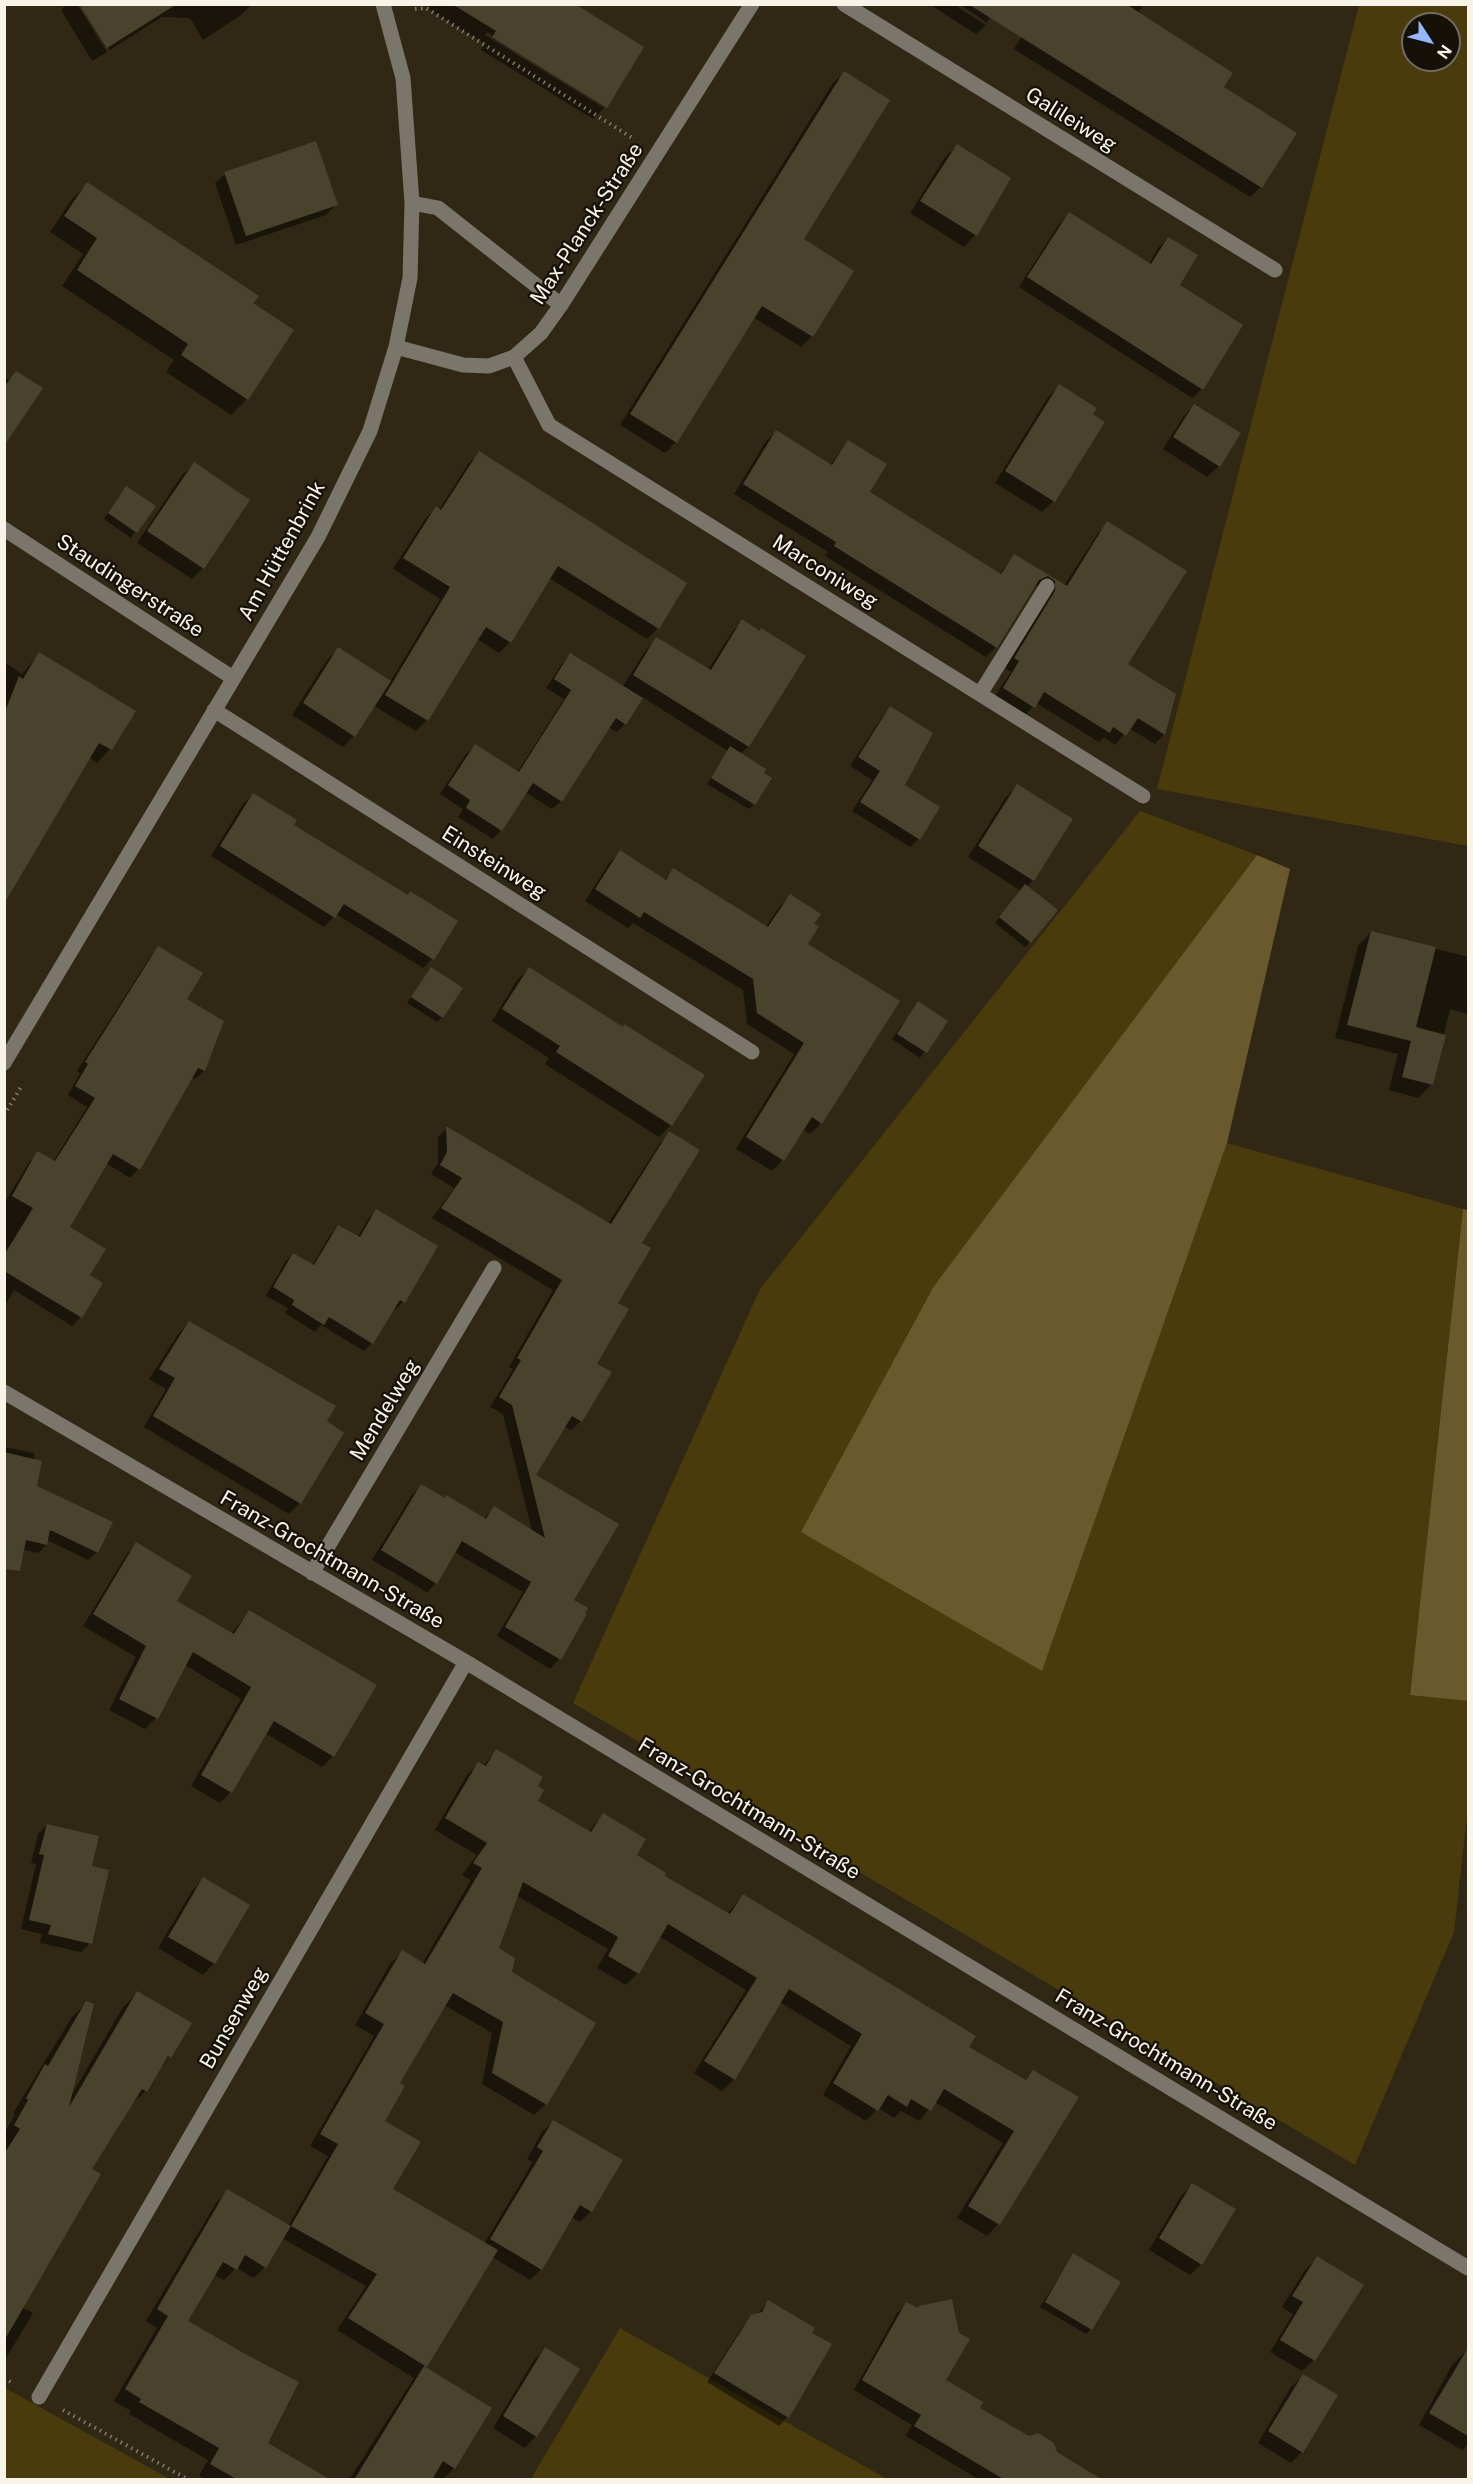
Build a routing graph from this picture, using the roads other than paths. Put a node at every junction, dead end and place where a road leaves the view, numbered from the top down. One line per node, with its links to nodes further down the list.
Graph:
1 (383, 4): 4 (street, Am Hüttenbrink)
2 (752, 4): 6 (street, Max-Planck-Straße)
3 (844, 4): 5 (street, Galileiweg)
4 (412, 202): 6 (street); 7 (street, Am Hüttenbrink)
5 (1275, 270)
6 (561, 306): 8 (street, Max-Planck-Straße)
7 (396, 347): 8 (street, Max-Planck-Straße); 11 (street, Am Hüttenbrink)
8 (514, 357): 12 (street, Marconiweg)
9 (4, 529): 11 (street, Staudingerstraße)
10 (1047, 586): 12 (street)
11 (233, 678): 13 (street, Am Hüttenbrink)
12 (980, 694): 14 (street, Marconiweg)
13 (214, 710): 15 (street, Einsteinweg); 16 (street, Am Hüttenbrink)
14 (1143, 796)
15 (752, 1052)
16 (4, 1063)
17 (494, 1268): 19 (street, Mendelweg)
18 (4, 1392): 19 (street, Franz-Grochtmann-Straße)
19 (312, 1573): 20 (street, Franz-Grochtmann-Straße)
20 (466, 1662): 21 (street, Franz-Grochtmann-Straße); 22 (street, Bunsenweg)
21 (1468, 2268)
22 (39, 2397)

